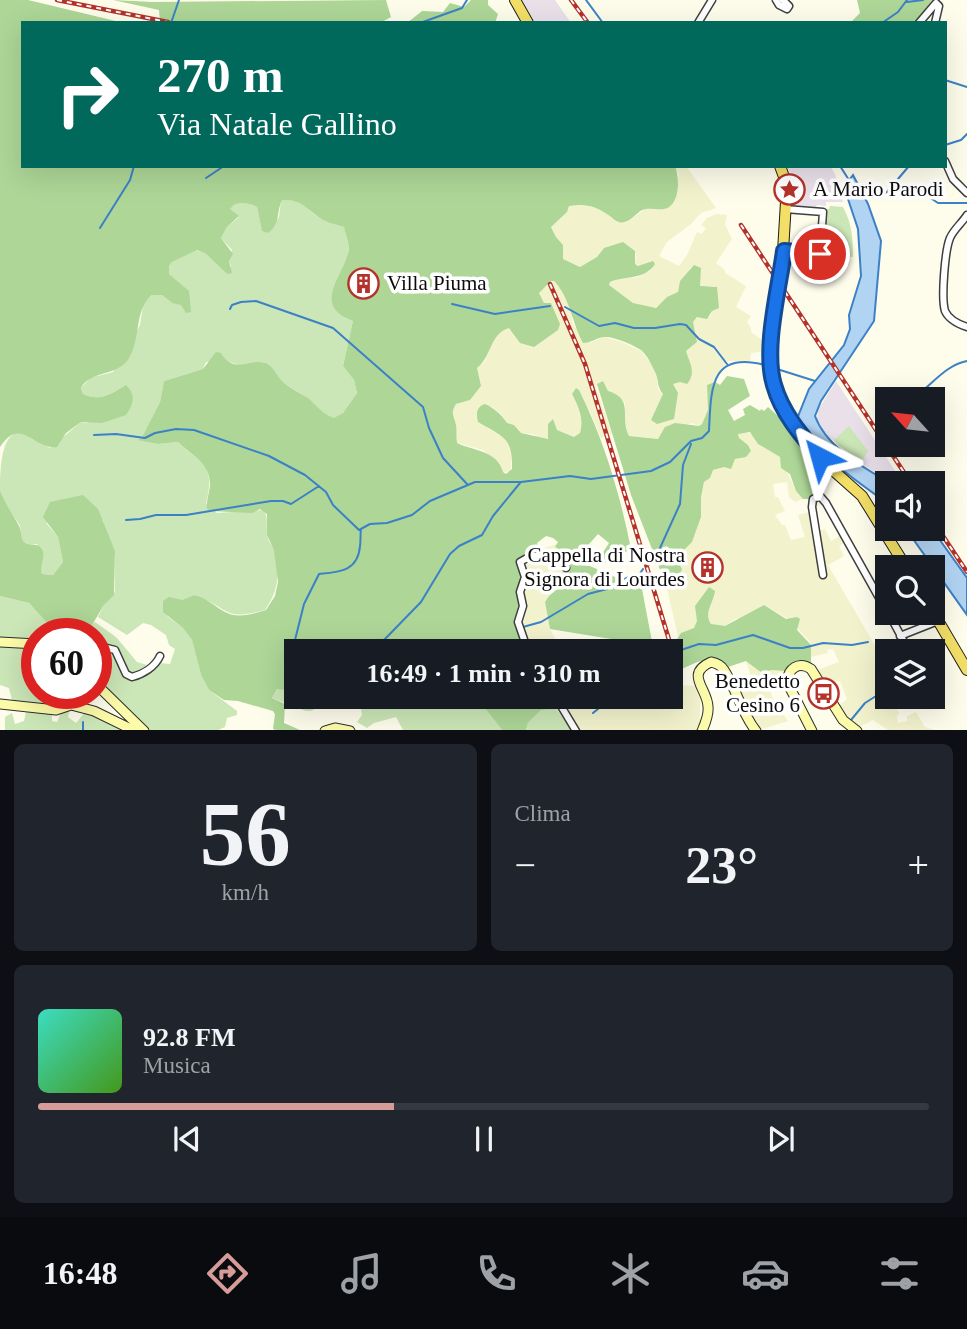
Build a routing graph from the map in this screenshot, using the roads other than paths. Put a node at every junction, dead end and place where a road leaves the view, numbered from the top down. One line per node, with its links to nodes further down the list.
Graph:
1 (515, 0): 5 (main road)
2 (712, 0): 6 (street)
3 (776, 0): 4 (street)
4 (783, 0)
5 (527, 21)
6 (699, 21)
7 (921, 21): 8 (street)
8 (935, 21)
9 (947, 165): 11 (street)
10 (781, 168): 12 (main road)
11 (967, 193)
12 (785, 209): 14 (main road); 14 (street)
13 (967, 215): 15 (street)
14 (784, 251): 16 (main road)
15 (967, 327)
16 (899, 555)
17 (566, 568): 24 (street)
18 (823, 575): 19 (street)
19 (875, 590)
20 (895, 625): 23 (street)
21 (921, 625): 23 (street)
22 (940, 625): 30 (main road)
23 (901, 636): 25 (street)
24 (524, 639)
25 (903, 639)
26 (0, 642): 27 (street)
27 (21, 643)
28 (112, 649): 29 (street)
29 (160, 656)
30 (967, 670)
31 (112, 699): 35 (street)
32 (0, 704): 34 (street)
33 (563, 709): 38 (street)
34 (135, 730)
35 (144, 730)
36 (325, 730): 37 (street)
37 (350, 730)
38 (576, 730)
39 (702, 730): 40 (street)
40 (756, 730)
41 (812, 730): 42 (street)
42 (857, 730)

